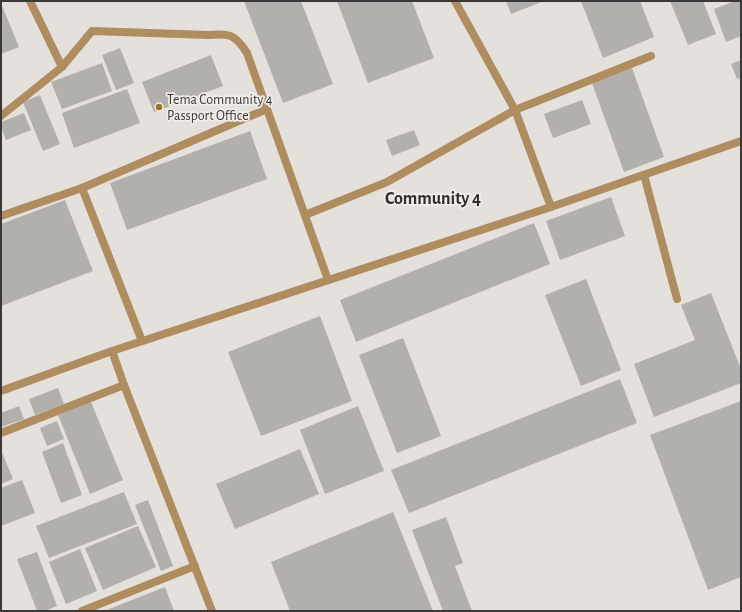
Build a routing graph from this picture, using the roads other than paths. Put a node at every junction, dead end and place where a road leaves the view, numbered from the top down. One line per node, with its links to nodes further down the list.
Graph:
1 (30, 1): 4 (street)
2 (455, 1): 6 (street)
3 (651, 56): 6 (street)
4 (62, 67): 5 (street); 7 (street)
5 (267, 109): 10 (street); 12 (street)
6 (515, 110): 11 (street); 12 (street)
7 (1, 116)
8 (741, 141): 9 (street)
9 (644, 175): 11 (street); 15 (street)
10 (82, 188): 13 (street); 16 (street)
11 (551, 207): 14 (street)
12 (305, 215): 14 (street)
13 (1, 216)
14 (328, 280): 16 (street)
15 (677, 299)
16 (142, 341): 17 (street)
17 (112, 351): 18 (street); 19 (street)
18 (124, 386): 20 (street); 21 (street)
19 (1, 392)
20 (1, 433)
21 (195, 566): 22 (street); 23 (street)
22 (82, 611)
23 (212, 611)

